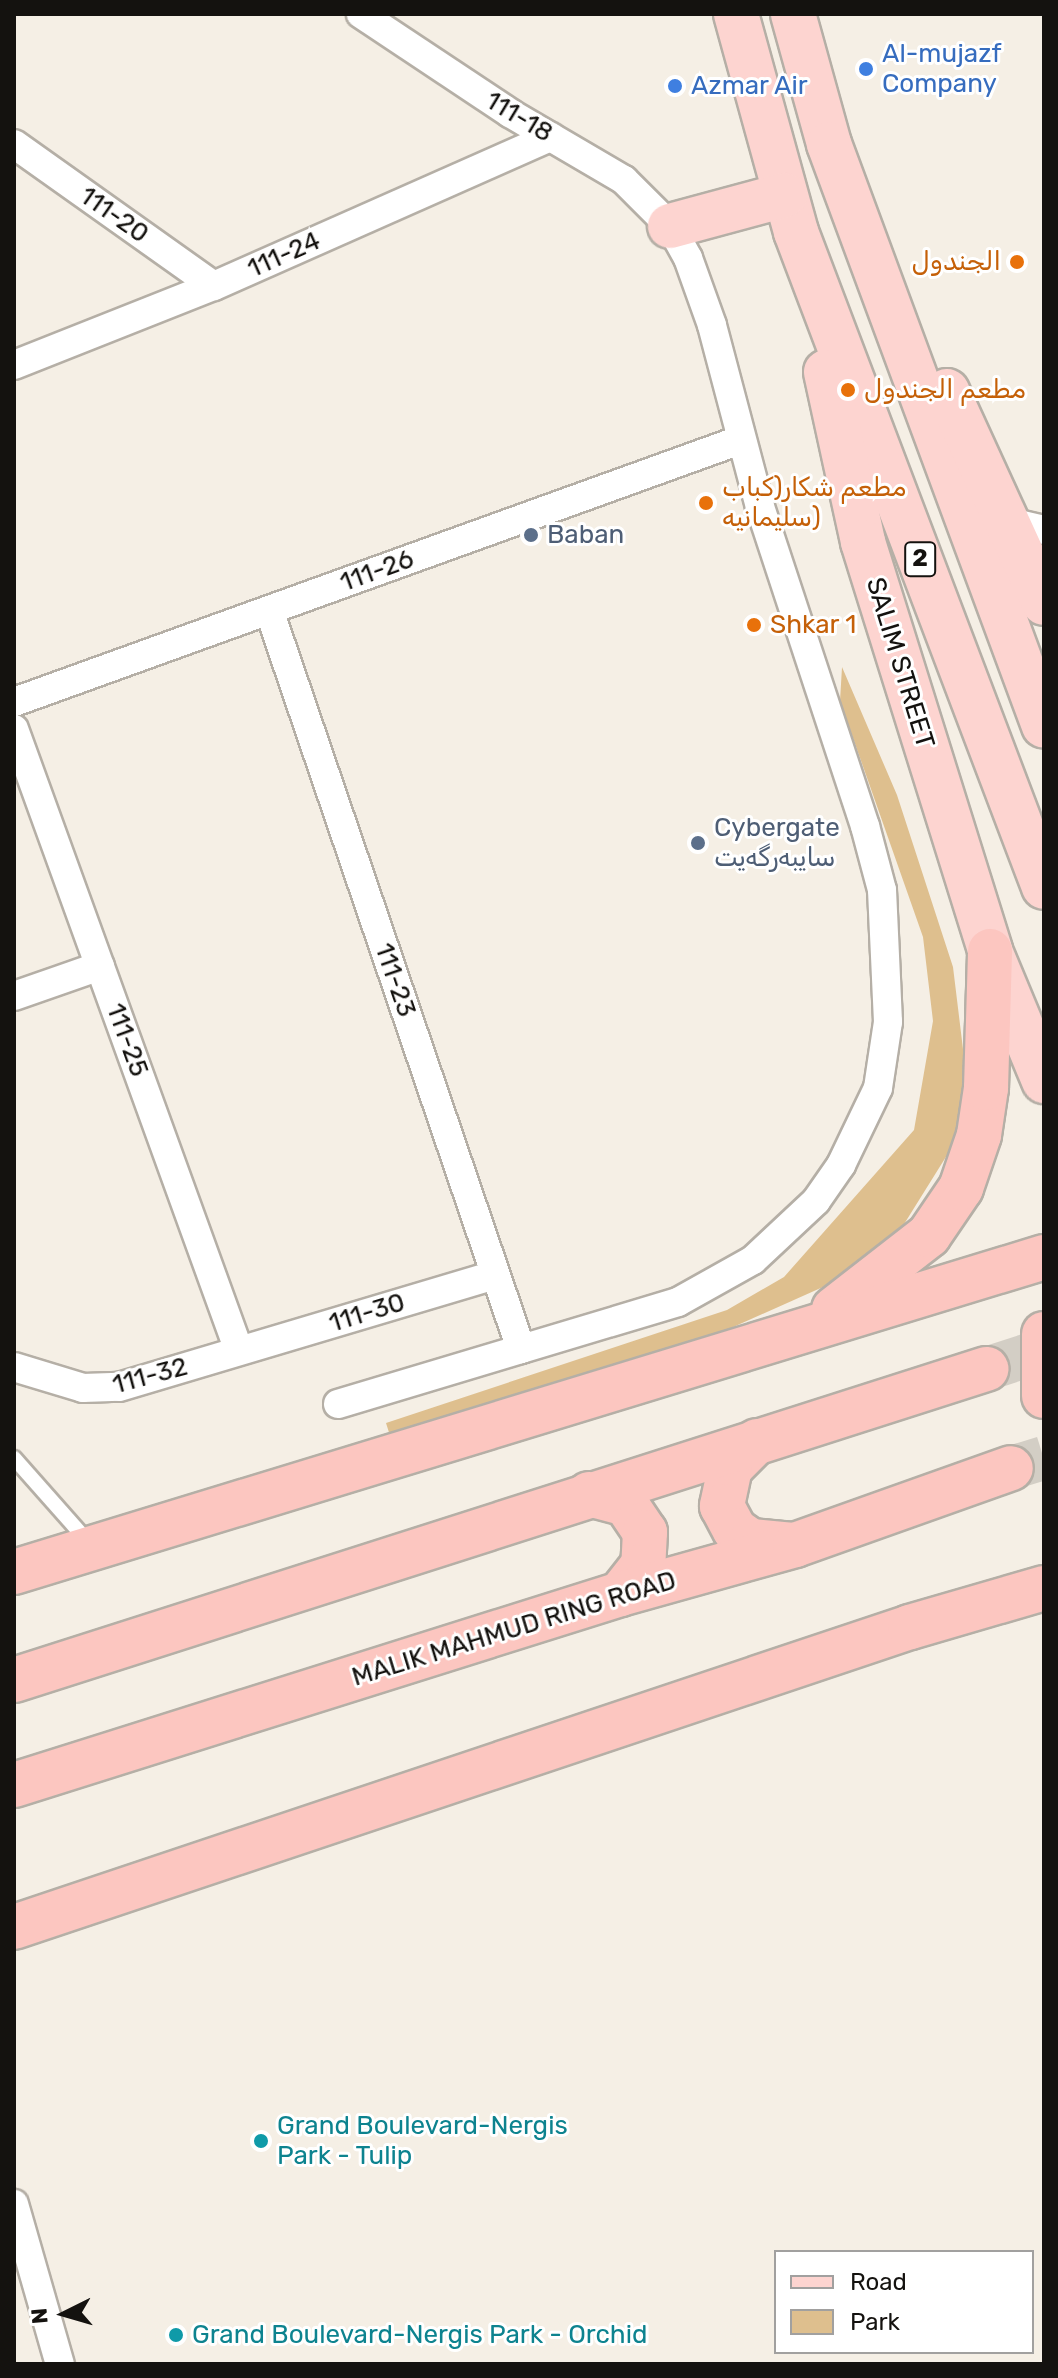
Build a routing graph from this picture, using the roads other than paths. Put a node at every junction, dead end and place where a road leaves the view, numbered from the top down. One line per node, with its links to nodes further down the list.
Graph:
1 (361, 14): 4 (street, 111-18)
2 (736, 14): 7 (main road, SALIM STREET / 2)
3 (793, 14): 6 (main road, 2)
4 (550, 137): 8 (street, 111-18); 9 (street, 111-24)
5 (14, 144): 9 (street, 111-20)
6 (829, 144): 12 (main road); 16 (main road, 2)
7 (791, 214): 8 (main road); 18 (main road, SALIM STREET / 2); 19 (main road, SALIM STREET)
8 (670, 226): 11 (street, 111-18)
9 (214, 286): 10 (street, 111-24)
10 (14, 365)
11 (740, 440): 14 (street, 111-26); 27 (street, 111-18)
12 (1027, 526): 13 (main road)
13 (1044, 603)
14 (269, 610): 15 (street, 111-26); 24 (street, 111-23)
15 (14, 702)
16 (1044, 726)
17 (14, 729): 20 (street, 111-25)
18 (1044, 887)
19 (990, 951): 22 (main road, SALIM STREET); 25 (highway)
20 (100, 966): 21 (street); 28 (street, 111-25)
21 (14, 996)
22 (1042, 1073)
23 (1044, 1257): 25 (highway)
24 (495, 1275): 27 (street, 111-23); 28 (street, 111-30)
25 (815, 1324): 38 (highway)
26 (1044, 1334): 31 (highway)
27 (521, 1349): 32 (street, 111-18)
28 (239, 1351): 29 (street, 111-32)
29 (14, 1367)
30 (986, 1369): 33 (highway)
31 (1044, 1396)
32 (338, 1404)
33 (757, 1441): 36 (highway); 37 (highway)
34 (14, 1458): 38 (lane)
35 (1011, 1468): 37 (highway, MALIK MAHMUD RING ROAD)
36 (589, 1494): 41 (highway); 44 (highway)
37 (795, 1545): 41 (highway, MALIK MAHMUD RING ROAD)
38 (93, 1548): 39 (highway)
39 (14, 1572)
40 (1044, 1588): 43 (highway)
41 (620, 1594): 45 (highway, MALIK MAHMUD RING ROAD)
42 (1044, 1615): 43 (highway)
43 (910, 1627): 46 (highway)
44 (14, 1680)
45 (14, 1785)
46 (14, 1927)
47 (14, 2204): 48 (street)
48 (60, 2364)

